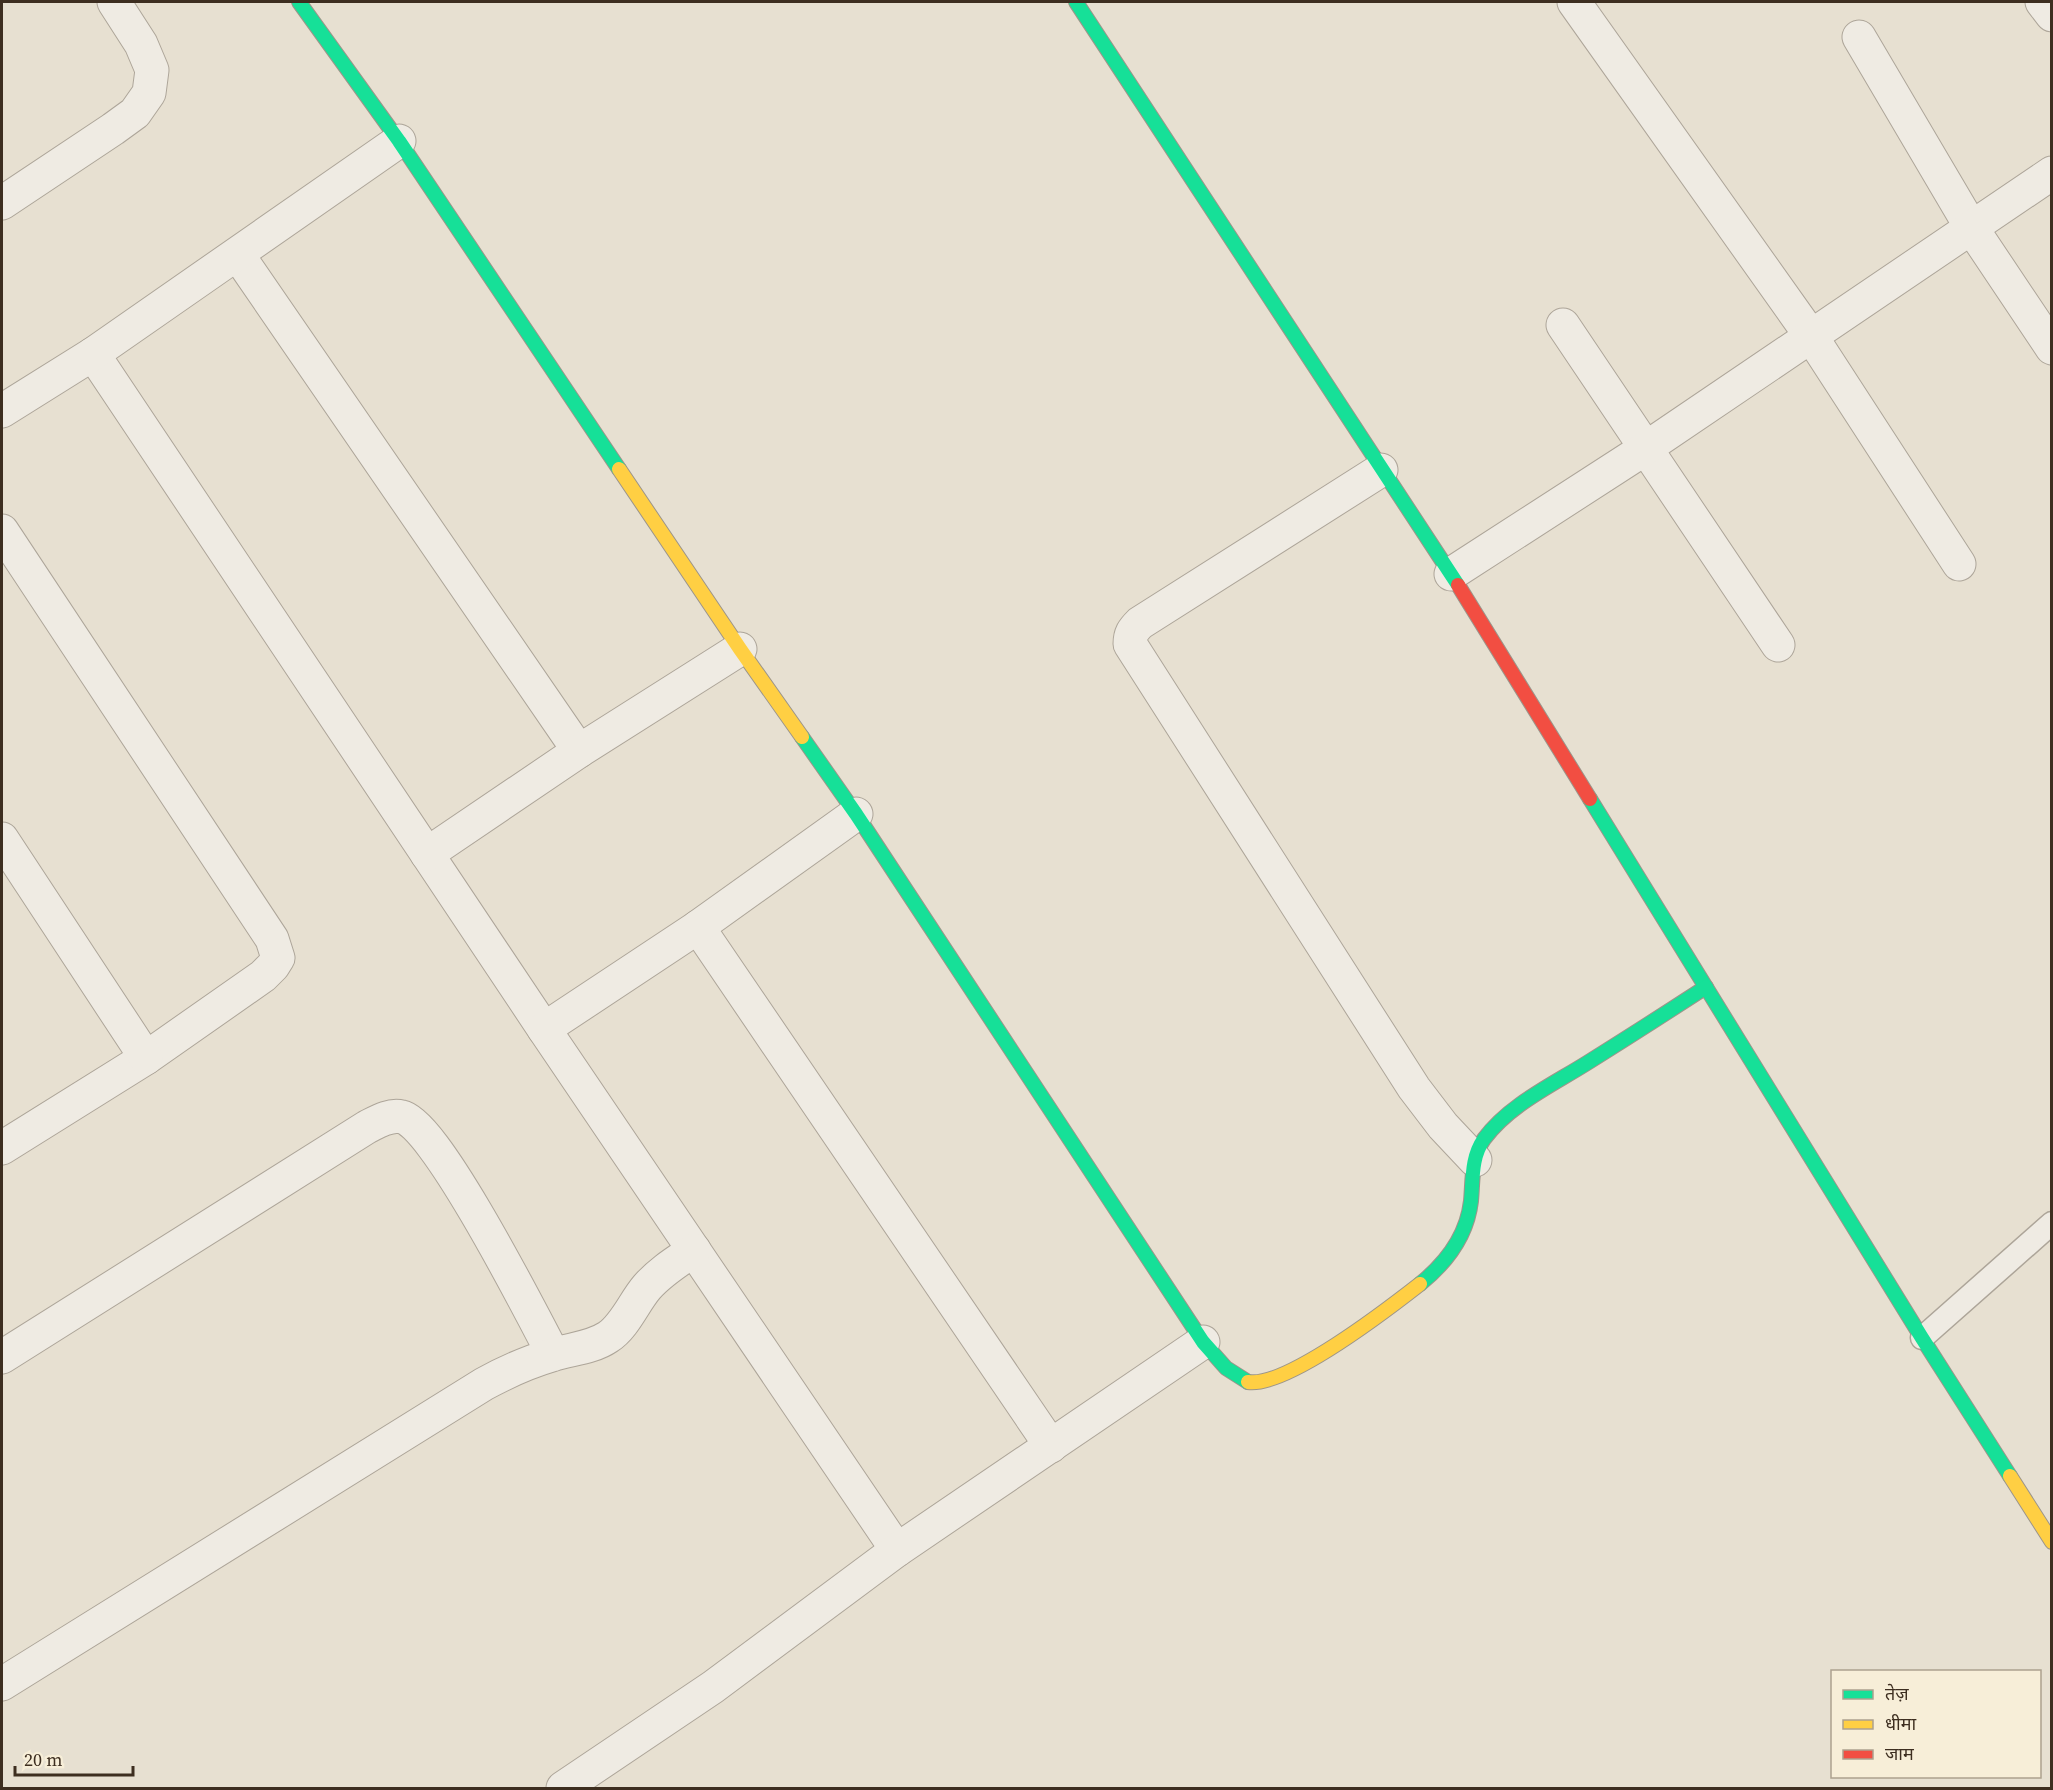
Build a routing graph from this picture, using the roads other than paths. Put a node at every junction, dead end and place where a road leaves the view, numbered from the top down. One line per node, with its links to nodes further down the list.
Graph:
1 (114, 2): 10 (street)
2 (298, 2): 8 (street)
3 (1076, 2): 19 (street)
4 (1574, 2): 14 (street)
5 (2042, 2): 6 (street)
6 (2052, 15)
7 (1859, 37): 11 (street)
8 (399, 141): 12 (street); 24 (street)
9 (2052, 173): 11 (street)
10 (2, 203)
11 (1971, 227): 14 (street); 15 (street)
12 (238, 255): 16 (street); 25 (street)
13 (1563, 325): 18 (street)
14 (1811, 336): 18 (street); 21 (street)
15 (2052, 348)
16 (93, 354): 17 (street); 28 (street)
17 (2, 411)
18 (1647, 447): 22 (street); 23 (street)
19 (1381, 470): 22 (street); 34 (street)
20 (2, 531): 32 (street)
21 (1959, 564)
22 (1452, 574): 30 (street)
23 (1778, 645)
24 (740, 649): 25 (street); 26 (street)
25 (579, 751): 28 (street)
26 (856, 814): 29 (street); 38 (street)
27 (2, 839): 32 (street)
28 (427, 854): 31 (street)
29 (698, 927): 31 (street); 41 (street)
30 (1706, 987): 34 (street); 37 (street)
31 (544, 1029): 36 (street)
32 (146, 1058): 33 (street)
33 (2, 1148)
34 (1475, 1160): 38 (street)
35 (2052, 1224): 37 (lane)
36 (694, 1250): 39 (street); 43 (street)
37 (1922, 1338): 42 (street)
38 (1203, 1342): 41 (street)
39 (554, 1354): 40 (street); 44 (street)
40 (2, 1357)
41 (1051, 1446): 43 (street)
42 (2052, 1542)
43 (897, 1550): 45 (street)
44 (2, 1684)
45 (563, 1788)

